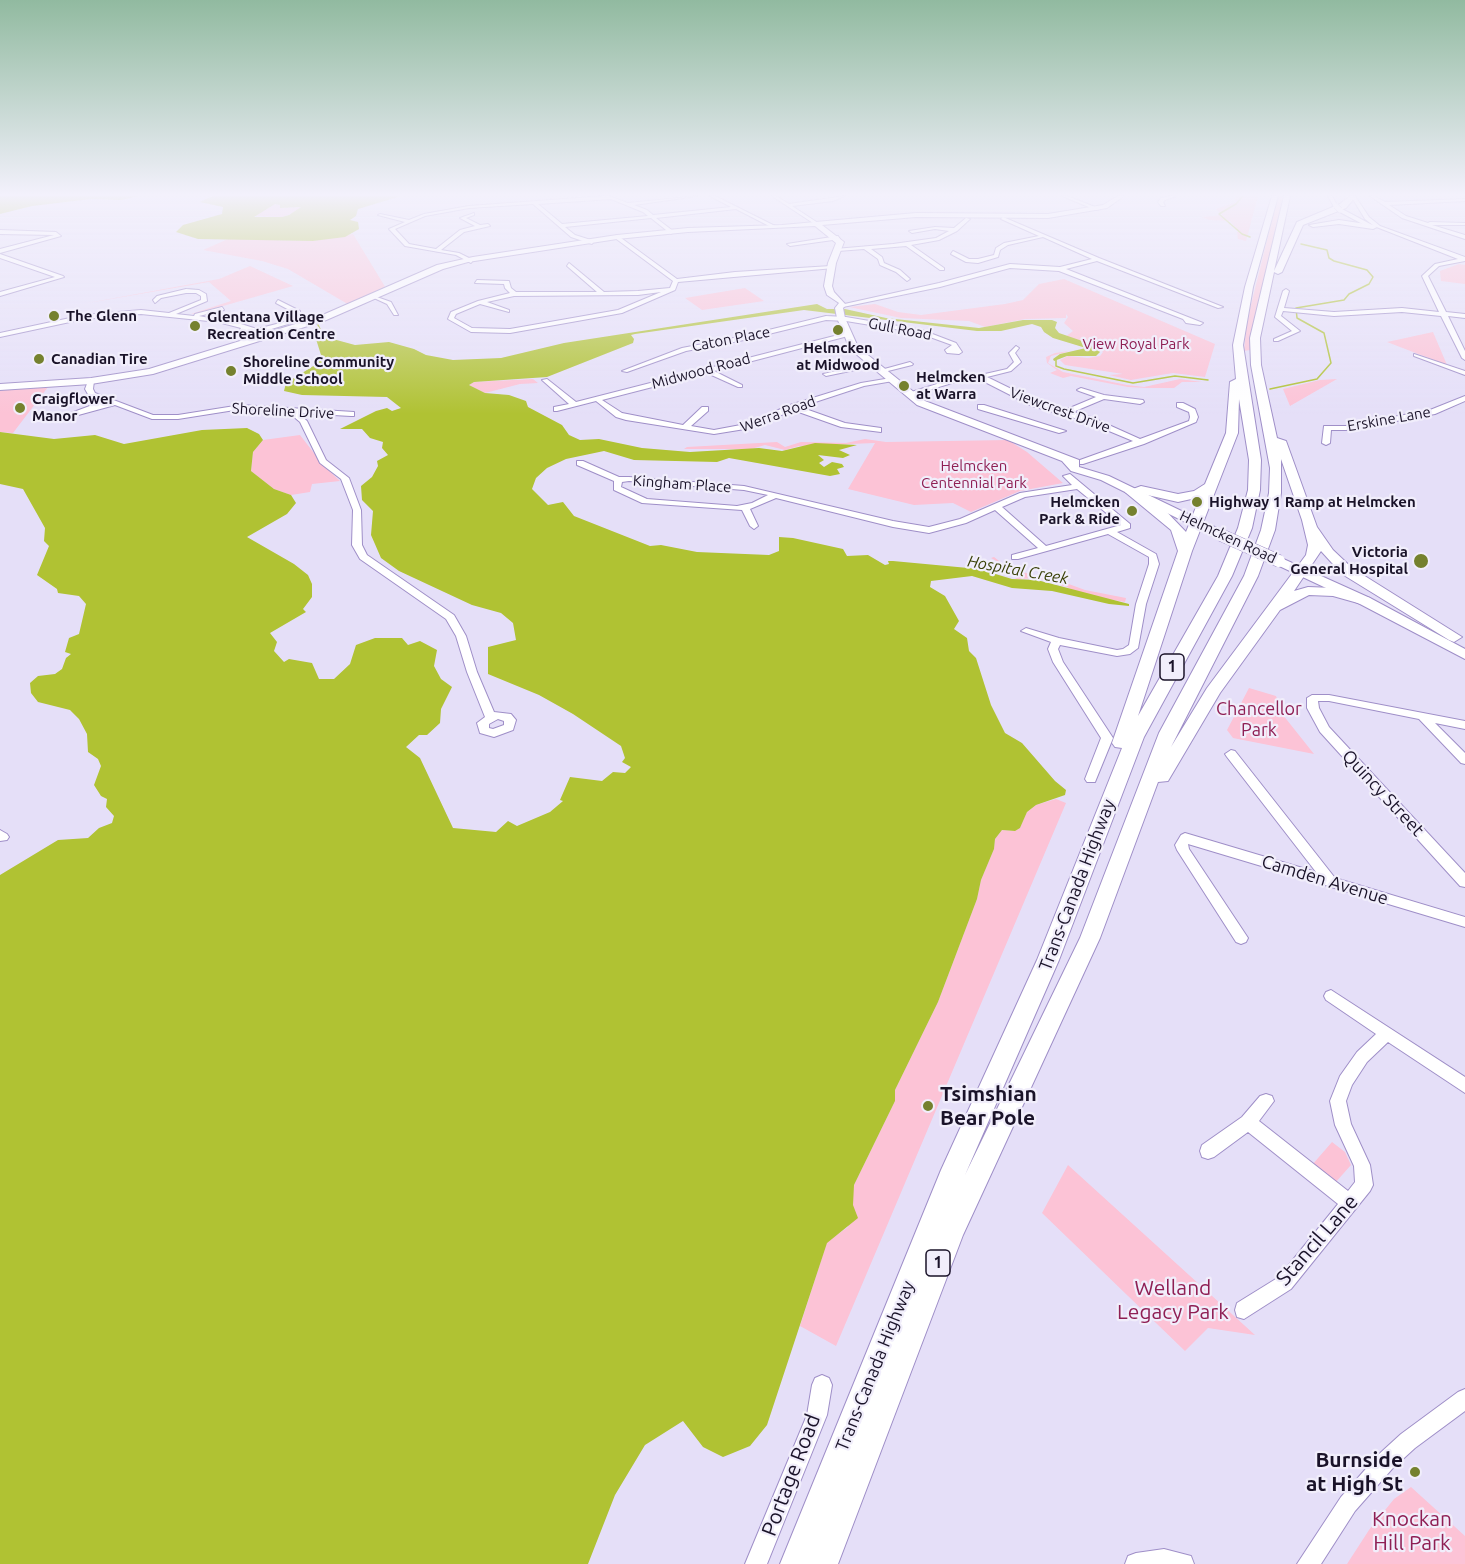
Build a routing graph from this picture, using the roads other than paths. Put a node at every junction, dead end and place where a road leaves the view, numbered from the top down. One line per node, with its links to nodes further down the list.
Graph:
1 (831, 268): 27 (main road, Helmcken Road)
2 (38, 269): 21 (street)
3 (436, 269): 23 (main road)
4 (574, 269): 20 (street)
5 (660, 269): 16 (street)
6 (815, 269): 16 (street)
7 (893, 269): 15 (street)
8 (998, 269): 27 (street)
9 (1059, 269): 39 (street)
10 (1123, 269): 28 (street)
11 (1255, 269): 51 (highway, Trans-Canada Highway / 1)
12 (1271, 269): 32 (highway, Trans-Canada Highway / 1)
13 (1280, 269): 32 (highway)
14 (1431, 269): 33 (street)
15 (907, 279)
16 (676, 281): 18 (street)
17 (477, 282): 22 (street)
18 (673, 289): 20 (street); 26 (street)
19 (1286, 291): 30 (street)
20 (602, 293): 22 (street)
21 (0, 294)
22 (514, 294): 26 (street)
23 (376, 297): 35 (street); 58 (main road)
24 (155, 301): 34 (street)
25 (278, 302): 40 (street)
26 (480, 302): 31 (street)
27 (839, 306): 42 (main road, Helmcken Road); 44 (street, Gull Road); 52 (street, Caton Place)
28 (1220, 307)
29 (222, 309): 37 (street)
30 (1279, 309): 33 (street); 43 (street)
31 (507, 311)
32 (1261, 312): 63 (highway, Trans-Canada Highway / 1)
33 (1444, 313): 36 (street); 47 (street)
34 (171, 314): 37 (street); 41 (street)
35 (396, 314)
36 (1465, 316)
37 (193, 317): 40 (street)
38 (255, 317): 40 (street)
39 (1186, 319)
40 (234, 325)
41 (0, 335)
42 (846, 335): 49 (main road, Helmcken Road); 50 (street, Midwood Road)
43 (1276, 340)
44 (955, 347)
45 (1016, 348): 55 (street)
46 (1416, 355): 53 (street)
47 (1465, 358)
48 (910, 363): 49 (street)
49 (876, 368): 54 (street); 57 (main road, Helmcken Road)
50 (706, 370): 59 (street); 66 (street, Midwood Road)
51 (1240, 370): 91 (highway); 122 (highway, Trans-Canada Highway / 1)
52 (625, 371)
53 (1465, 373)
54 (826, 374)
55 (981, 377): 62 (street); 69 (street, Viewcrest Drive)
56 (545, 380): 68 (street)
57 (891, 380): 62 (main road, Helmcken Road); 71 (street, Werra Road)
58 (91, 381): 60 (main road); 75 (street, Shoreline Drive)
59 (740, 386)
60 (0, 387)
61 (1081, 390): 64 (street)
62 (909, 394): 89 (main road, Helmcken Road)
63 (1262, 394): 98 (highway); 119 (highway, Trans-Canada Highway / 1)
64 (1103, 397): 67 (street); 76 (street)
65 (1465, 398): 87 (street, Erskine Lane)
66 (597, 399): 68 (street, Midwood Road); 79 (street, Werra Road)
67 (1140, 402)
68 (574, 404): 73 (street, Midwood Road)
69 (1035, 404): 76 (street, Viewcrest Drive); 78 (street)
70 (1180, 405): 86 (street)
71 (793, 407): 82 (street, Werra Road); 83 (street)
72 (981, 407): 78 (street)
73 (557, 409)
74 (705, 410): 81 (street)
75 (291, 411): 77 (street, Shoreline Drive); 112 (street)
76 (1065, 413): 86 (street, Viewcrest Drive)
77 (351, 414)
78 (1006, 414): 84 (street)
79 (629, 418): 80 (street); 81 (street, Werra Road)
80 (616, 423)
81 (684, 428): 82 (street, Werra Road)
82 (695, 430): 85 (street)
83 (878, 430)
84 (1062, 430)
85 (687, 439)
86 (1141, 442): 89 (street)
87 (1326, 443)
88 (580, 463): 90 (street)
89 (1079, 467): 92 (street); 93 (main road, Helmcken Road)
90 (618, 480): 94 (street, Kingham Place); 96 (street, Kingham Place)
91 (1213, 485): 93 (highway); 97 (highway)
92 (1079, 486): 95 (street, Kingham Place); 100 (street)
93 (1136, 491): 97 (main road, Helmcken Road); 102 (highway)
94 (775, 495): 95 (street, Kingham Place); 96 (street, Kingham Place)
95 (996, 506): 101 (street)
96 (744, 508): 99 (street)
97 (1198, 519): 102 (highway); 104 (main road, Helmcken Road, bridge)
98 (1309, 520): 104 (highway); 108 (highway)
99 (754, 525)
100 (1109, 531): 101 (street); 109 (street)
101 (1042, 547): 103 (street)
102 (1185, 551): 122 (highway)
103 (1015, 557)
104 (1305, 568): 105 (main road, Helmcken Road); 106 (highway); 108 (main road, Helmcken Road)
105 (1365, 601): 106 (highway); 110 (main road, Helmcken Road)
106 (1267, 620): 119 (highway)
107 (1026, 631): 109 (street)
108 (1460, 640)
109 (1058, 641): 116 (street)
110 (1465, 655)
111 (1422, 716): 113 (street); 115 (street); 118 (street, Quincy Street)
112 (491, 717)
113 (1465, 725)
114 (1231, 754): 117 (street)
115 (1465, 759)
116 (1090, 779)
117 (1331, 882): 120 (street, Camden Avenue); 121 (street, Camden Avenue)
118 (1465, 882)
119 (1101, 912): 135 (highway, Trans-Canada Highway / 1)
120 (1465, 922)
121 (1241, 938)
122 (1048, 960): 134 (highway, Trans-Canada Highway / 1)
123 (1331, 996): 124 (street)
124 (1386, 1034): 125 (street); 129 (street, Stancil Lane)
125 (1465, 1086)
126 (1266, 1101): 127 (street)
127 (1248, 1122): 128 (street); 129 (street)
128 (1208, 1151)
129 (1350, 1203): 130 (street, Stancil Lane)
130 (1244, 1310)
131 (822, 1385): 133 (street, Portage Road)
132 (1465, 1399): 138 (street)
133 (756, 1564)
134 (796, 1564)
135 (822, 1564)
136 (1136, 1564): 137 (street)
137 (1183, 1564)
138 (1308, 1564)

